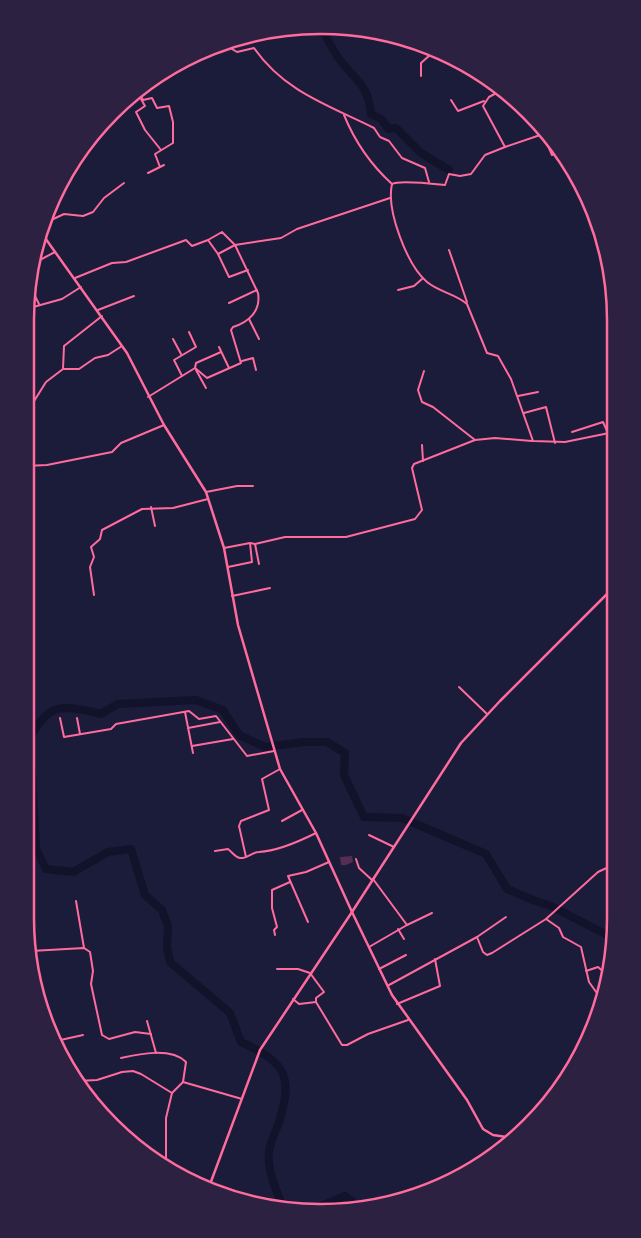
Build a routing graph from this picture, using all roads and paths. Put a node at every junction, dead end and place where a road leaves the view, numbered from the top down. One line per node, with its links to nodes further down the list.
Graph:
1 (231, 48): 8 (street)
2 (430, 55): 3 (street)
3 (421, 76)
4 (495, 93): 7 (street)
5 (141, 99): 11 (street); 11 (street)
6 (451, 100): 7 (street)
7 (484, 101): 10 (street)
8 (344, 113): 15 (street); 17 (street)
9 (539, 135): 10 (street)
10 (505, 147): 15 (street)
11 (161, 150): 13 (street)
12 (164, 165): 13 (street)
13 (160, 167): 14 (street)
14 (148, 173)
15 (429, 182): 17 (street)
16 (124, 183): 19 (street)
17 (392, 184): 18 (street)
18 (390, 198): 22 (street); 29 (street)
19 (53, 219)
20 (46, 239): 24 (street)
21 (208, 240): 22 (street); 25 (street); 28 (street)
22 (235, 245): 25 (street); 27 (street)
23 (449, 250): 37 (street)
24 (56, 252): 26 (street); 28 (street)
25 (218, 254): 27 (street)
26 (40, 260)
27 (248, 270): 31 (street)
28 (75, 278): 30 (street)
29 (423, 278): 32 (street); 37 (street)
30 (81, 286): 36 (street); 39 (street)
31 (256, 290): 35 (street); 41 (street)
32 (398, 290)
33 (35, 295): 36 (street)
34 (134, 296): 39 (street)
35 (229, 303)
36 (39, 304): 38 (street)
37 (468, 304): 58 (street)
38 (34, 306)
39 (98, 310): 40 (street)
40 (102, 316): 45 (street); 52 (street)
41 (249, 319): 44 (street); 49 (street)
42 (189, 332): 48 (street)
43 (173, 339): 48 (street)
44 (259, 339)
45 (122, 346): 52 (street); 59 (street)
46 (219, 347): 47 (street)
47 (221, 352): 50 (street); 51 (street)
48 (182, 356): 55 (street)
49 (242, 361): 51 (street); 53 (street)
50 (195, 368): 51 (street); 55 (street); 56 (street)
51 (229, 368)
52 (62, 369): 60 (street)
53 (256, 370)
54 (424, 371): 66 (street)
55 (182, 376): 59 (street)
56 (206, 388)
57 (538, 392): 58 (street)
58 (518, 396): 61 (street)
59 (148, 397): 62 (street)
60 (34, 401)
61 (524, 413): 67 (street); 68 (street)
62 (164, 425): 71 (street); 73 (street)
63 (607, 431): 64 (street)
64 (572, 432)
65 (607, 433): 68 (street)
66 (475, 440): 67 (street); 70 (street)
67 (533, 441): 68 (street)
68 (555, 443)
69 (422, 445): 70 (street)
70 (423, 461): 78 (street)
71 (34, 466)
72 (253, 486): 73 (street)
73 (206, 492): 74 (street)
74 (208, 499): 75 (street); 79 (street)
75 (151, 507): 76 (street); 84 (street)
76 (155, 526)
77 (250, 543): 78 (street); 79 (street); 81 (street)
78 (255, 544): 80 (street)
79 (224, 548): 81 (street)
80 (259, 564)
81 (228, 567): 85 (street)
82 (270, 588): 85 (street)
83 (607, 594): 88 (street)
84 (94, 595)
85 (232, 596): 96 (street)
86 (459, 687): 88 (street)
87 (185, 712): 91 (street); 92 (street); 93 (street)
88 (487, 714): 103 (street)
89 (60, 718): 93 (street)
90 (77, 718): 93 (street)
91 (220, 722): 92 (street); 94 (street)
92 (188, 728): 95 (street)
93 (80, 734)
94 (234, 739): 95 (street); 96 (street)
95 (192, 746): 97 (street)
96 (274, 750): 98 (street)
97 (193, 753)
98 (280, 770): 99 (street); 105 (street)
99 (302, 810): 100 (street); 101 (street)
100 (282, 821)
101 (316, 833): 105 (street); 107 (street)
102 (369, 835): 103 (street)
103 (394, 847): 109 (street)
104 (215, 851): 105 (street)
105 (246, 857)
106 (356, 859): 109 (street)
107 (329, 862): 110 (street); 112 (street)
108 (607, 868): 115 (street)
109 (372, 880): 112 (street); 117 (street)
110 (290, 882): 116 (street); 119 (street)
111 (76, 901): 123 (street)
112 (352, 912): 122 (street); 131 (street)
113 (432, 913): 117 (street)
114 (506, 917): 120 (street)
115 (546, 919): 120 (street); 129 (street)
116 (308, 922)
117 (407, 925): 118 (street)
118 (398, 929): 121 (street); 122 (street)
119 (275, 935)
120 (476, 937): 126 (street)
121 (404, 939)
122 (369, 947): 128 (street)
123 (84, 948): 124 (street); 139 (street)
124 (36, 951)
125 (406, 955): 128 (street)
126 (435, 959): 132 (street); 136 (street)
127 (277, 969): 131 (street)
128 (379, 969): 132 (street)
129 (586, 971): 130 (street); 133 (street)
130 (602, 971)
131 (310, 974): 134 (street); 135 (street)
132 (387, 986): 136 (street)
133 (597, 993)
134 (293, 999): 135 (street); 147 (street)
135 (316, 1002): 137 (street)
136 (397, 1004): 137 (street)
137 (408, 1020): 148 (street)
138 (147, 1021): 139 (street)
139 (151, 1034): 142 (street)
140 (83, 1035): 141 (street)
141 (61, 1040)
142 (156, 1053): 143 (street); 145 (street)
143 (121, 1058)
144 (85, 1081): 146 (street)
145 (184, 1082): 146 (street); 147 (street)
146 (172, 1093): 149 (street)
147 (242, 1099): 150 (street)
148 (506, 1136)
149 (166, 1159)
150 (211, 1182)

